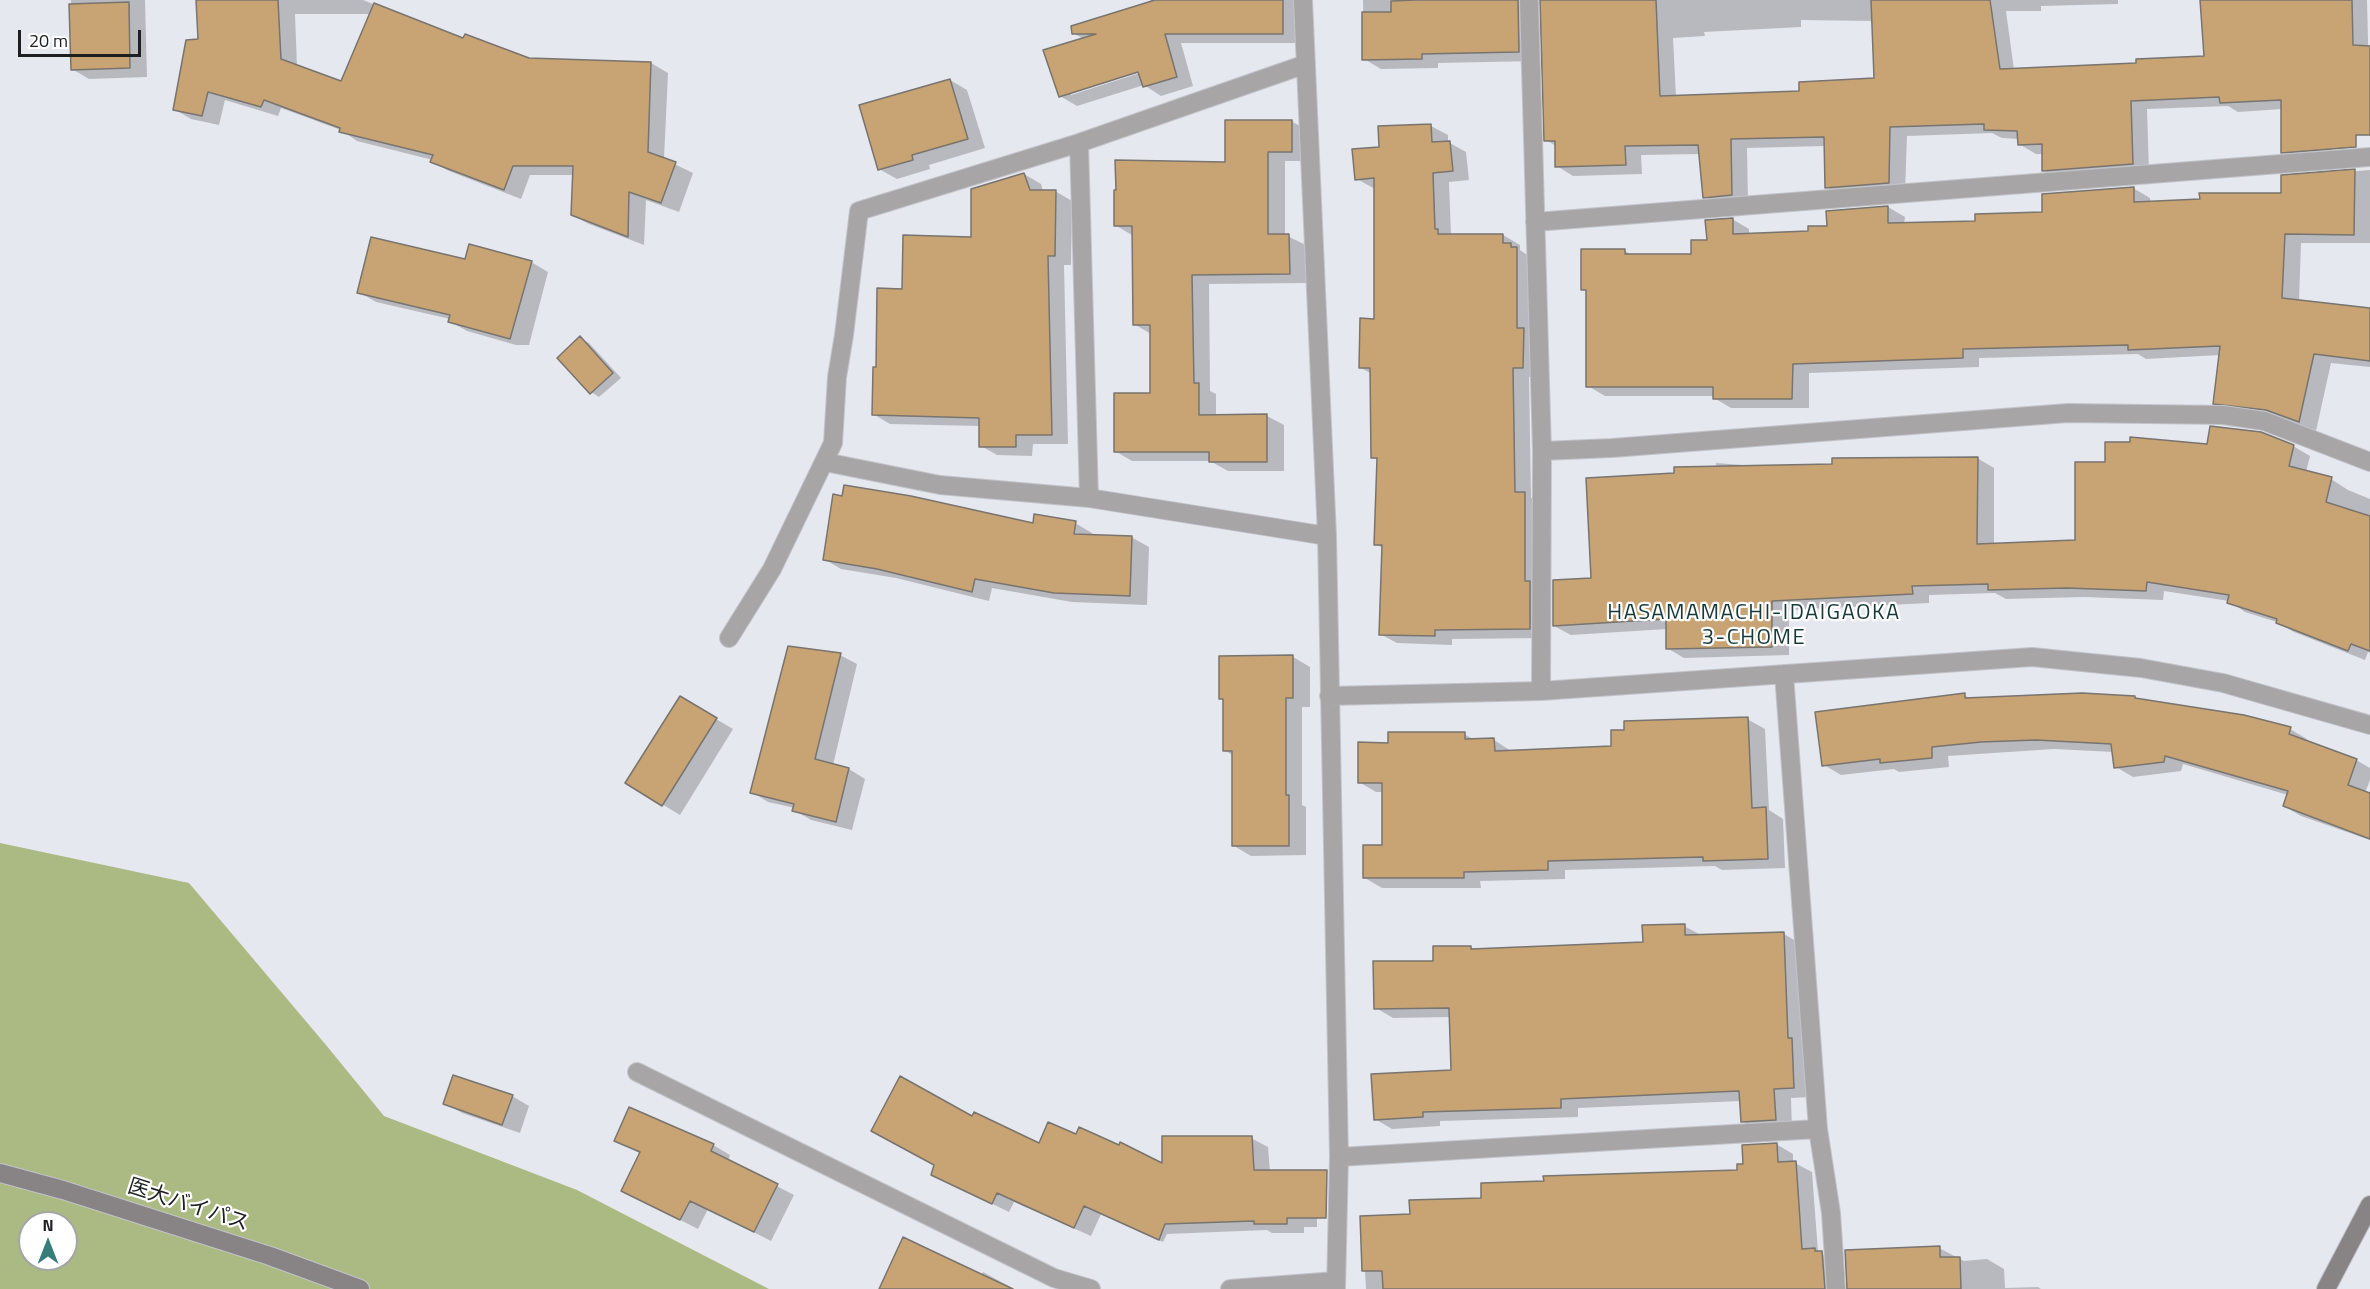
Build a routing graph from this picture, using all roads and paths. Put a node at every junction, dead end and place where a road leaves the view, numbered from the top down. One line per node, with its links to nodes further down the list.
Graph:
1 (1303, 0): 3 (street)
2 (1529, 0): 6 (street)
3 (1306, 64): 4 (street); 11 (street)
4 (1079, 143): 8 (street); 10 (street)
5 (2370, 157): 6 (street)
6 (1535, 222): 7 (street)
7 (1542, 451): 9 (street); 14 (street)
8 (825, 462): 10 (street); 12 (street)
9 (2370, 462)
10 (1089, 498): 11 (street)
11 (1327, 536): 15 (street)
12 (729, 638)
13 (1784, 674): 14 (street); 16 (street); 18 (street)
14 (1541, 692): 15 (street)
15 (1329, 696): 19 (street)
16 (2368, 719)
17 (637, 1072): 24 (street)
18 (1818, 1129): 19 (street); 26 (street)
19 (1339, 1157): 22 (street)
20 (0, 1173): 23 (main road, 医大バイパス)
21 (2370, 1205): 27 (main road)
22 (1336, 1285): 25 (street)
23 (360, 1289)
24 (1090, 1289)
25 (1230, 1289)
26 (1836, 1289)
27 (2326, 1289)

